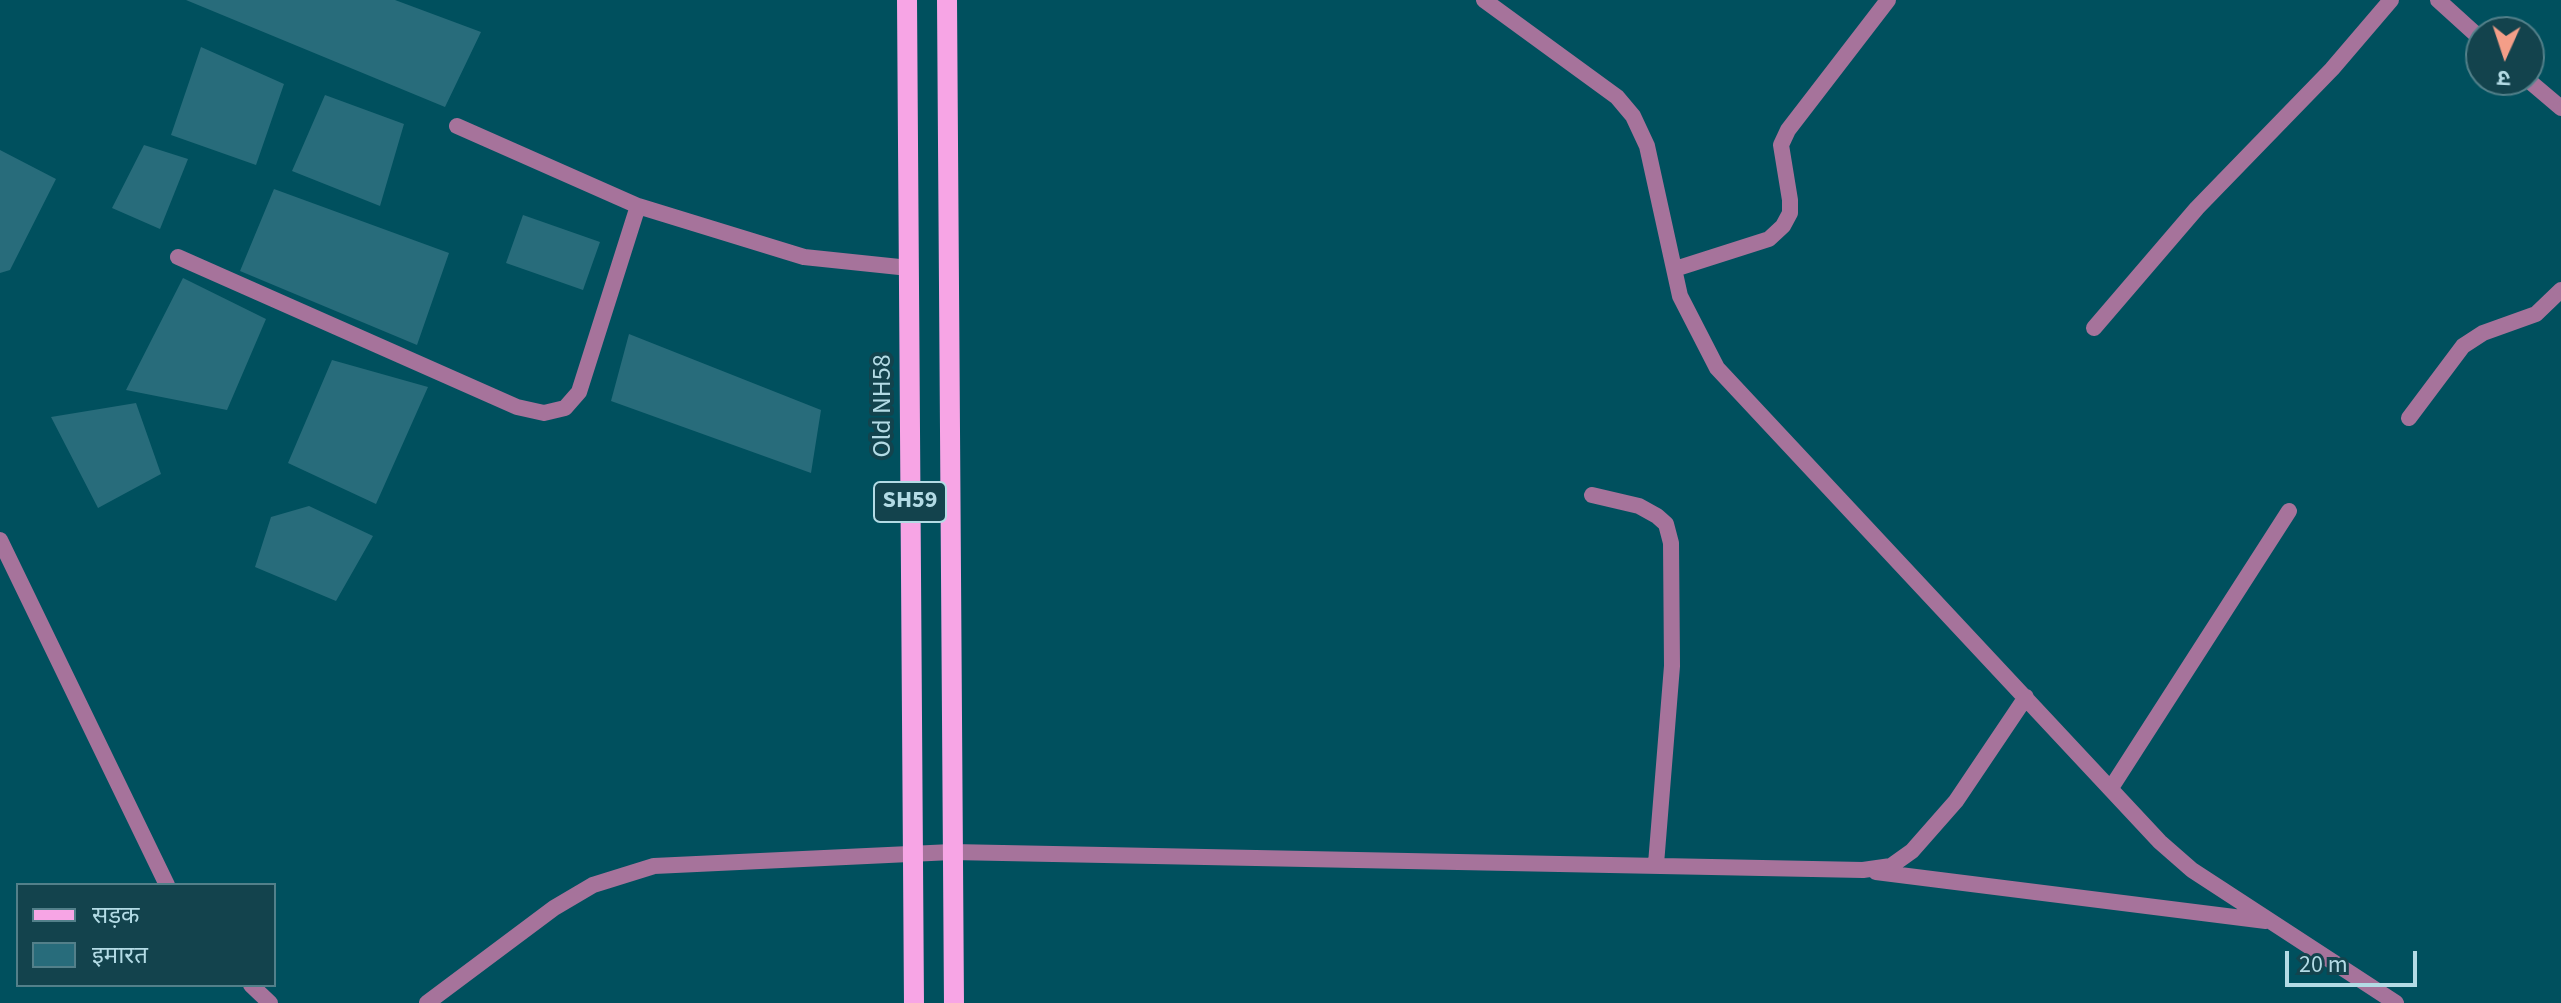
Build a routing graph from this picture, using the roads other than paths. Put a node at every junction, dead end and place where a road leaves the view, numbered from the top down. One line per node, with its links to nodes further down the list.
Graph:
1 (907, 0): 13 (main road, Old NH58 / SH59)
2 (947, 0): 23 (main road, SH59)
3 (1484, 0): 14 (street)
4 (1888, 0): 14 (street)
5 (2391, 0): 16 (street)
6 (2438, 0): 7 (street)
7 (2465, 24)
8 (2545, 94): 9 (street)
9 (2561, 108)
10 (457, 126): 11 (street)
11 (638, 206): 12 (street); 13 (street)
12 (178, 257)
13 (909, 268): 24 (main road, Old NH58 / SH59)
14 (1675, 269): 21 (street)
15 (2561, 290): 17 (street)
16 (2094, 328)
17 (2409, 418)
18 (1592, 495): 25 (street)
19 (2289, 511): 22 (street)
20 (0, 540): 27 (street)
21 (2026, 697): 22 (street); 26 (street)
22 (2111, 788): 28 (street)
23 (952, 852): 24 (street); 25 (street); 33 (main road, SH59)
24 (912, 854): 31 (street); 32 (main road, Old NH58 / SH59)
25 (1656, 864): 26 (street)
26 (1863, 870): 28 (street)
27 (166, 883)
28 (2272, 922): 34 (street)
29 (253, 987): 30 (street)
30 (270, 1003)
31 (427, 1003)
32 (914, 1003)
33 (954, 1003)
34 (2396, 1003)

